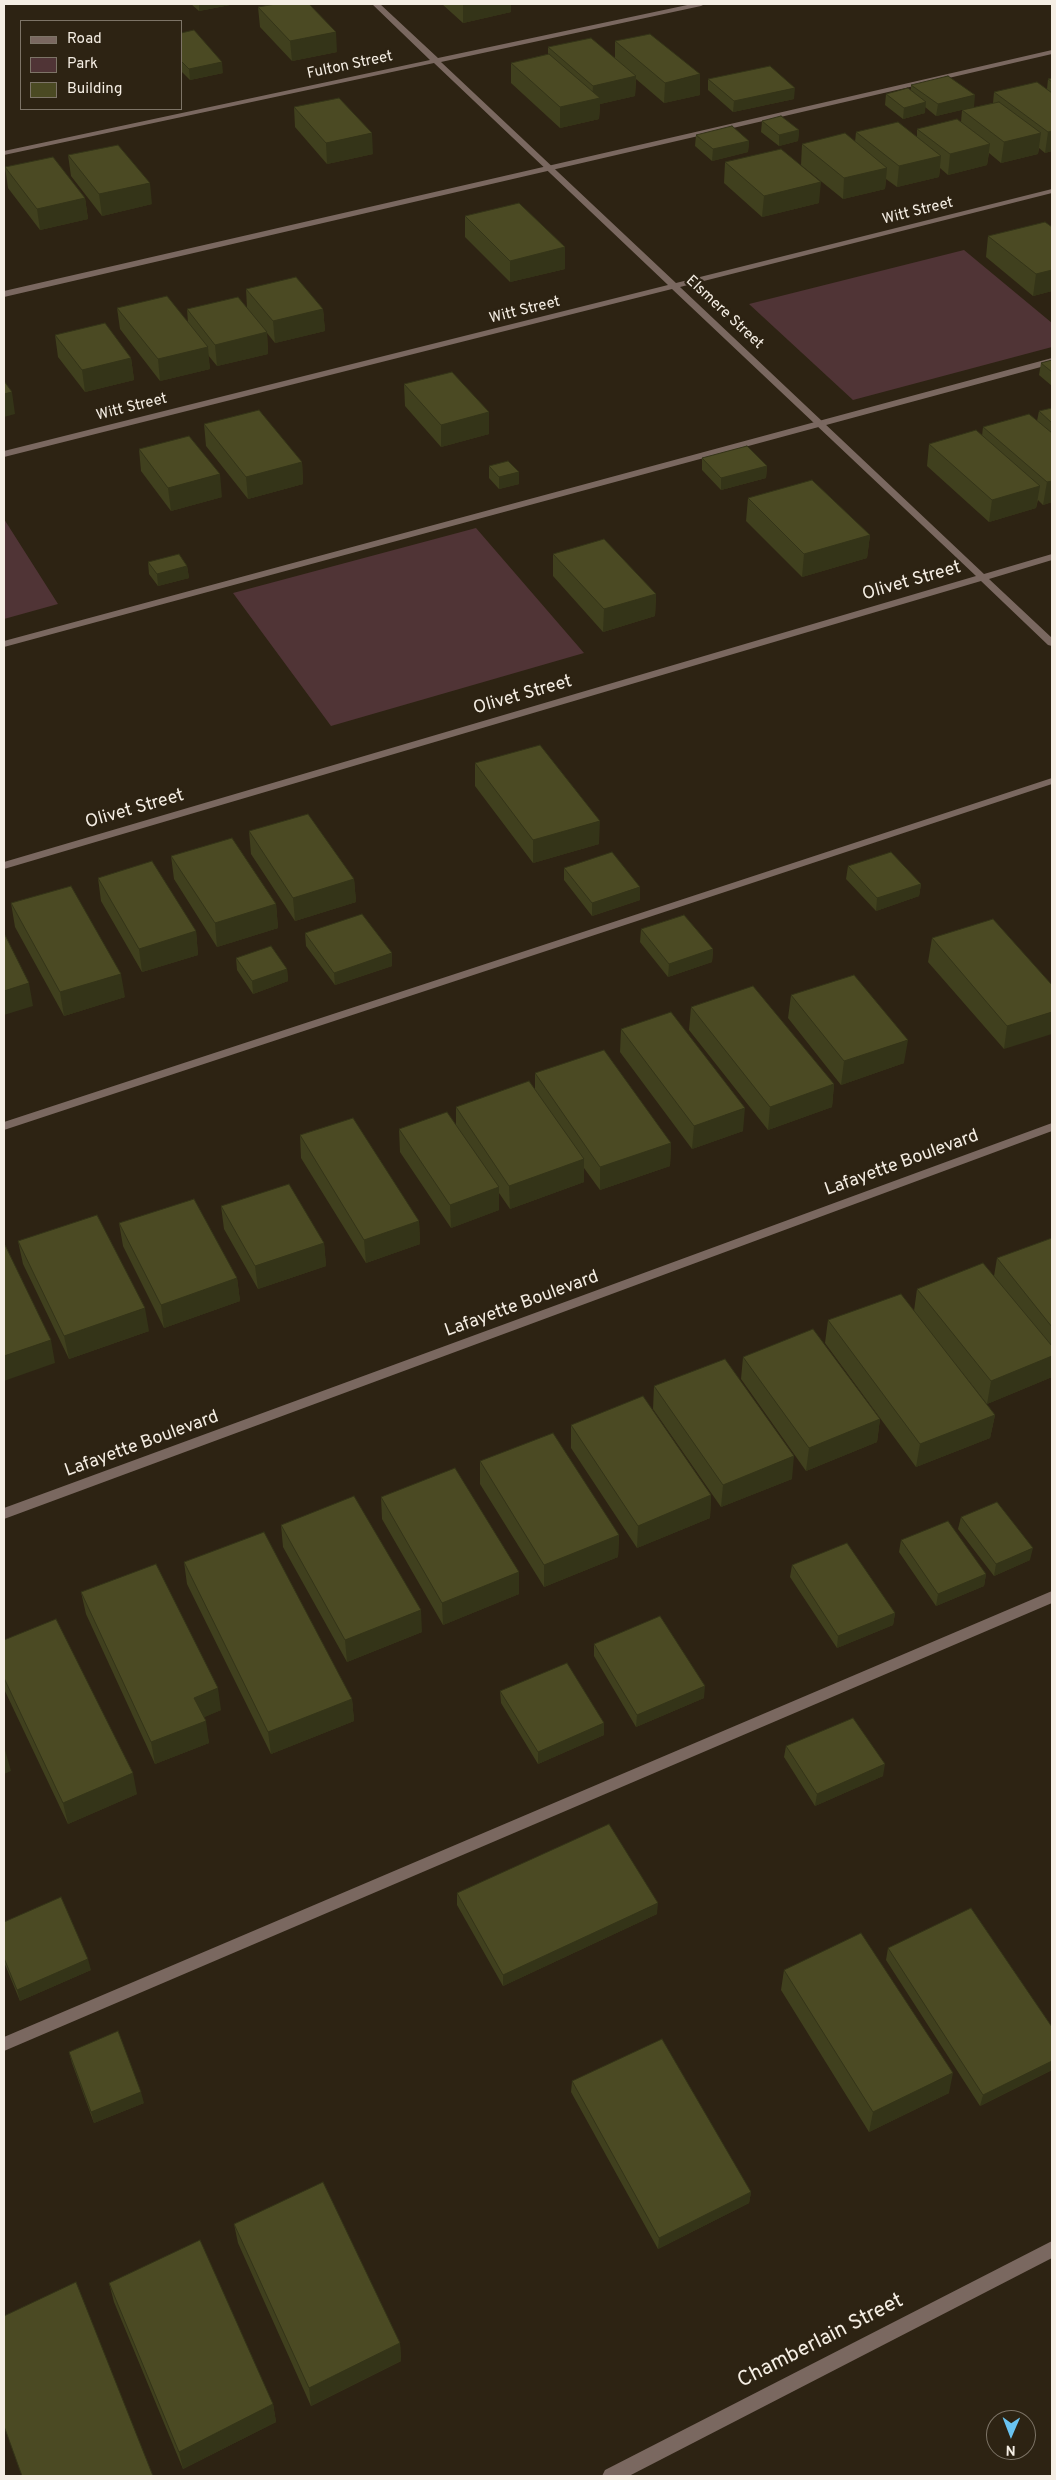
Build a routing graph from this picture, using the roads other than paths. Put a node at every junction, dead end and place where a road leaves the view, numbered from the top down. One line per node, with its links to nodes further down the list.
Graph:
1 (376, 4): 4 (street, Elsmere Street)
2 (701, 4): 4 (street, Fulton Street)
3 (1052, 52): 6 (street)
4 (438, 61): 5 (street, Fulton Street); 6 (street, Elsmere Street)
5 (4, 153)
6 (551, 167): 8 (street, Elsmere Street); 9 (street)
7 (1052, 192): 8 (street, Witt Street)
8 (676, 287): 11 (street, Elsmere Street); 12 (street, Witt Street)
9 (4, 294)
10 (1052, 360): 11 (street)
11 (819, 422): 14 (street, Elsmere Street); 16 (street)
12 (4, 454)
13 (1052, 557): 14 (street, Olivet Street)
14 (983, 578): 15 (street, Elsmere Street); 18 (street, Olivet Street)
15 (1052, 643)
16 (4, 644)
17 (1052, 781): 19 (street)
18 (4, 866)
19 (4, 1126)
20 (1052, 1127): 21 (street, Lafayette Boulevard)
21 (4, 1514)
22 (1052, 1597): 23 (street)
23 (4, 2044)
24 (1052, 2248): 25 (street, Chamberlain Street)
25 (611, 2476)

